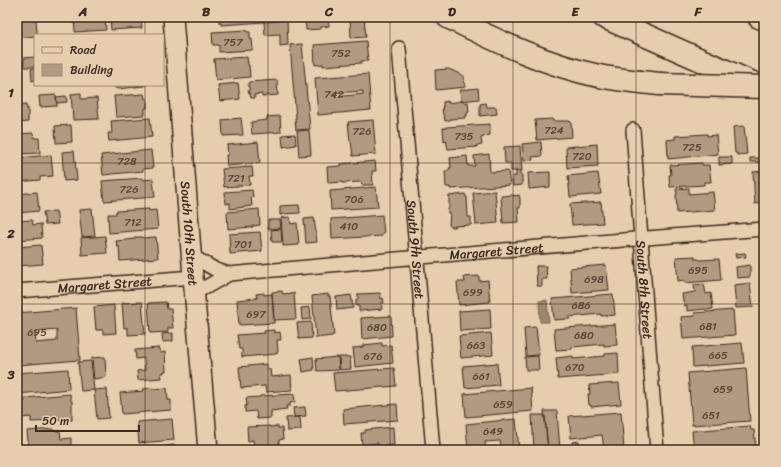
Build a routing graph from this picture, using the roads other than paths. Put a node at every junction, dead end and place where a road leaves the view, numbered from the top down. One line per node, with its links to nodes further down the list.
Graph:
1 (173, 17): 11 (main road, South 10th Street)
2 (448, 17): 7 (highway, bridge)
3 (604, 17): 7 (highway)
4 (759, 17): 5 (highway)
5 (764, 19)
6 (399, 48): 12 (street, South 9th Street)
7 (764, 87)
8 (633, 130): 10 (street, South 8th Street)
9 (764, 229): 10 (street, Margaret Street)
10 (641, 238): 12 (street, Margaret Street); 18 (street, South 8th Street)
11 (192, 256): 13 (street, Margaret Street); 14 (main road, South 10th Street)
12 (417, 258): 13 (street, Margaret Street); 17 (street, South 9th Street)
13 (228, 274): 14 (street, Margaret Street)
14 (194, 285): 15 (street, Margaret Street); 16 (main road, South 10th Street)
15 (17, 291)
16 (208, 450)
17 (433, 450)
18 (657, 450)

